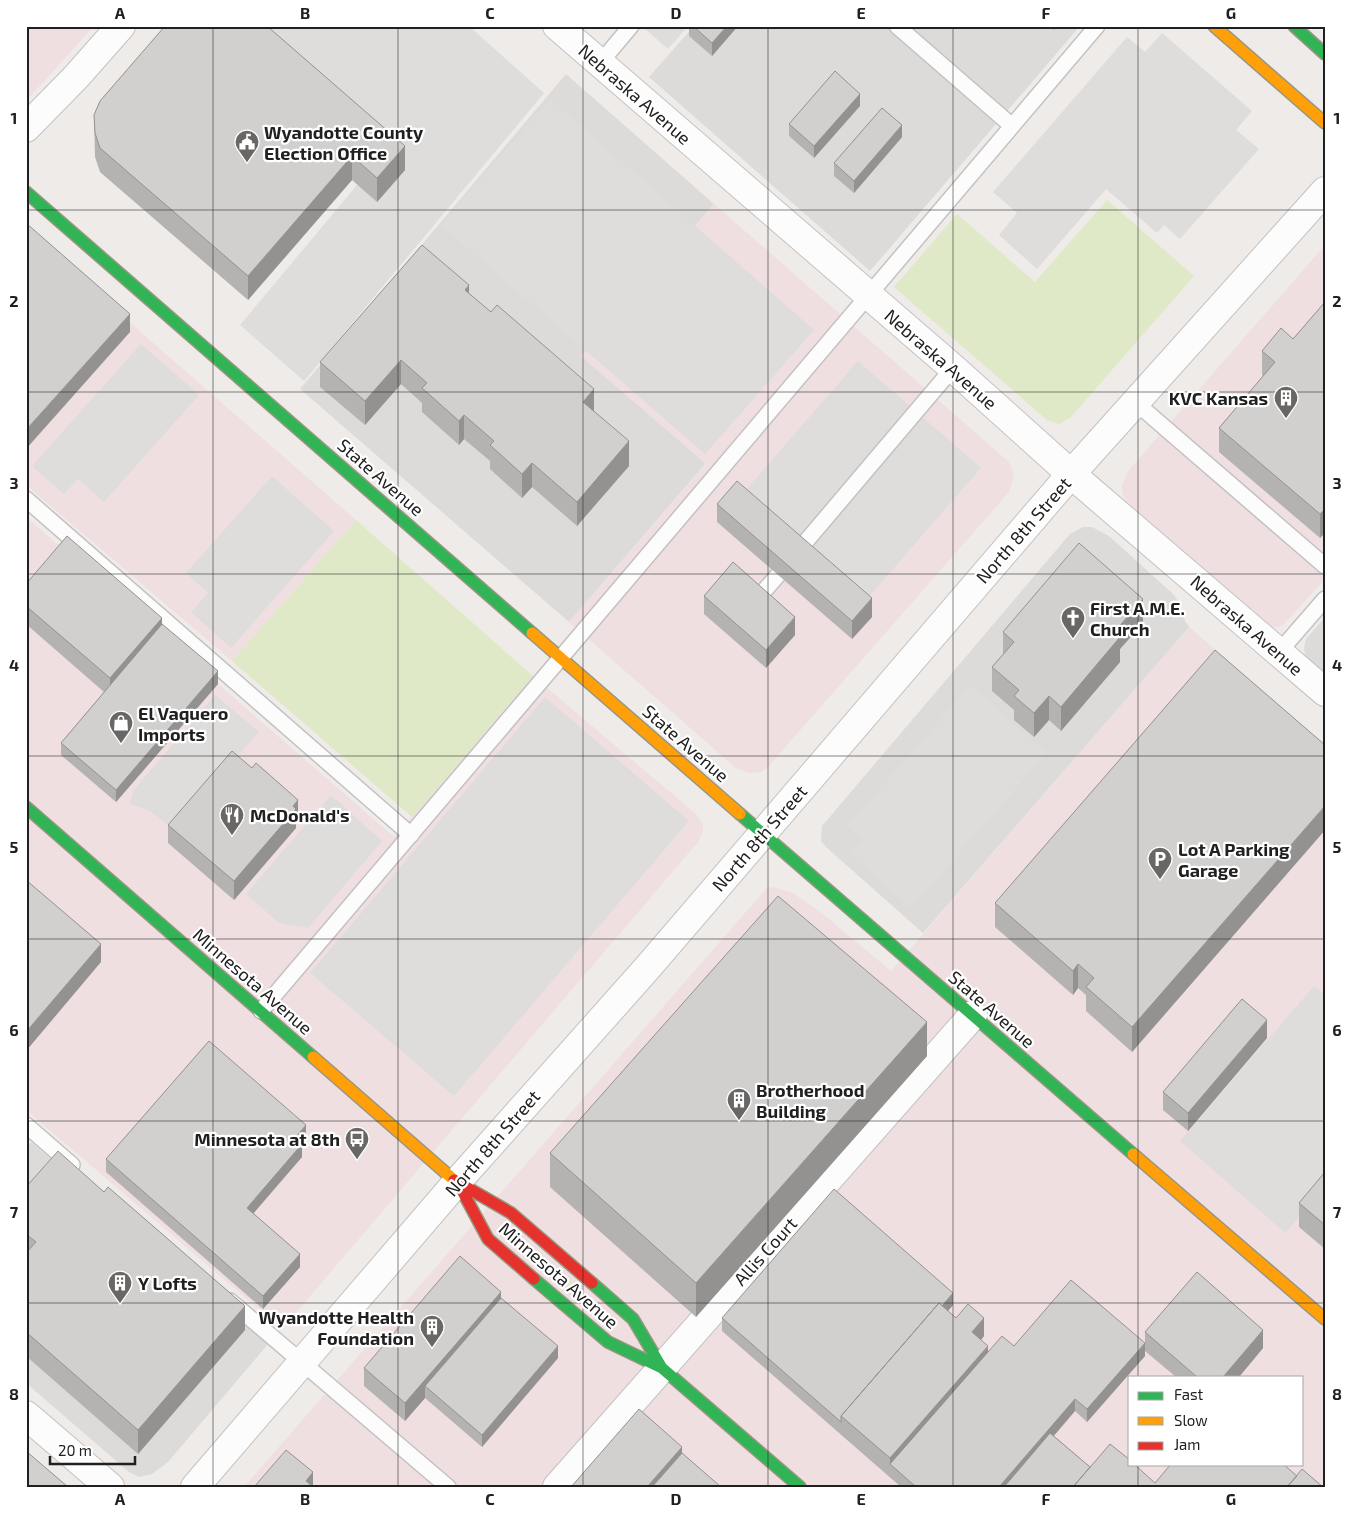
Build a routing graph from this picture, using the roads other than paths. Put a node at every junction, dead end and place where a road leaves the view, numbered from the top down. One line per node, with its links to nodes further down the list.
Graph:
1 (121, 26): 12 (street)
2 (557, 26): 9 (street, Nebraska Avenue)
3 (631, 26): 9 (lane)
4 (897, 26): 11 (lane)
5 (1097, 26): 11 (lane)
6 (1214, 26): 10 (main road)
7 (1294, 26): 8 (main road)
8 (1325, 54)
9 (600, 63): 15 (street, Nebraska Avenue)
10 (1325, 124)
11 (1012, 126): 15 (lane)
12 (26, 128)
13 (26, 192): 26 (main road, State Avenue)
14 (1322, 199): 17 (street, North 8th Street)
15 (868, 295): 16 (street, Nebraska Avenue); 26 (lane)
16 (953, 368): 18 (street, Nebraska Avenue); 20 (lane)
17 (1135, 402): 18 (street, North 8th Street); 21 (lane)
18 (1071, 474): 25 (street, Nebraska Avenue); 29 (street, North 8th Street)
19 (26, 499): 30 (lane)
20 (797, 552)
21 (1325, 566)
22 (778, 575): 23 (lane)
23 (764, 591)
24 (1325, 599): 25 (lane)
25 (1278, 652): 27 (street, Nebraska Avenue)
26 (561, 657): 29 (main road, State Avenue); 30 (lane)
27 (1325, 692)
28 (26, 807): 31 (main road, Minnesota Avenue)
29 (763, 834): 32 (main road, State Avenue); 35 (street, North 8th Street)
30 (411, 835): 31 (lane)
31 (261, 1011): 35 (main road, Minnesota Avenue)
32 (973, 1015): 37 (main road, State Avenue); 39 (street, Allis Court)
33 (26, 1125): 34 (lane)
34 (85, 1176)
35 (457, 1182): 38 (street, North 8th Street); 39 (main road, Minnesota Avenue); 39 (main road, Minnesota Avenue)
36 (218, 1290): 38 (lane)
37 (1325, 1319)
38 (301, 1362): 42 (street, North 8th Street); 43 (lane)
39 (662, 1368): 44 (street, Allis Court); 45 (main road, Minnesota Avenue)
40 (26, 1415): 41 (street)
41 (110, 1487)
42 (195, 1487)
43 (448, 1487)
44 (558, 1487)
45 (800, 1487)

